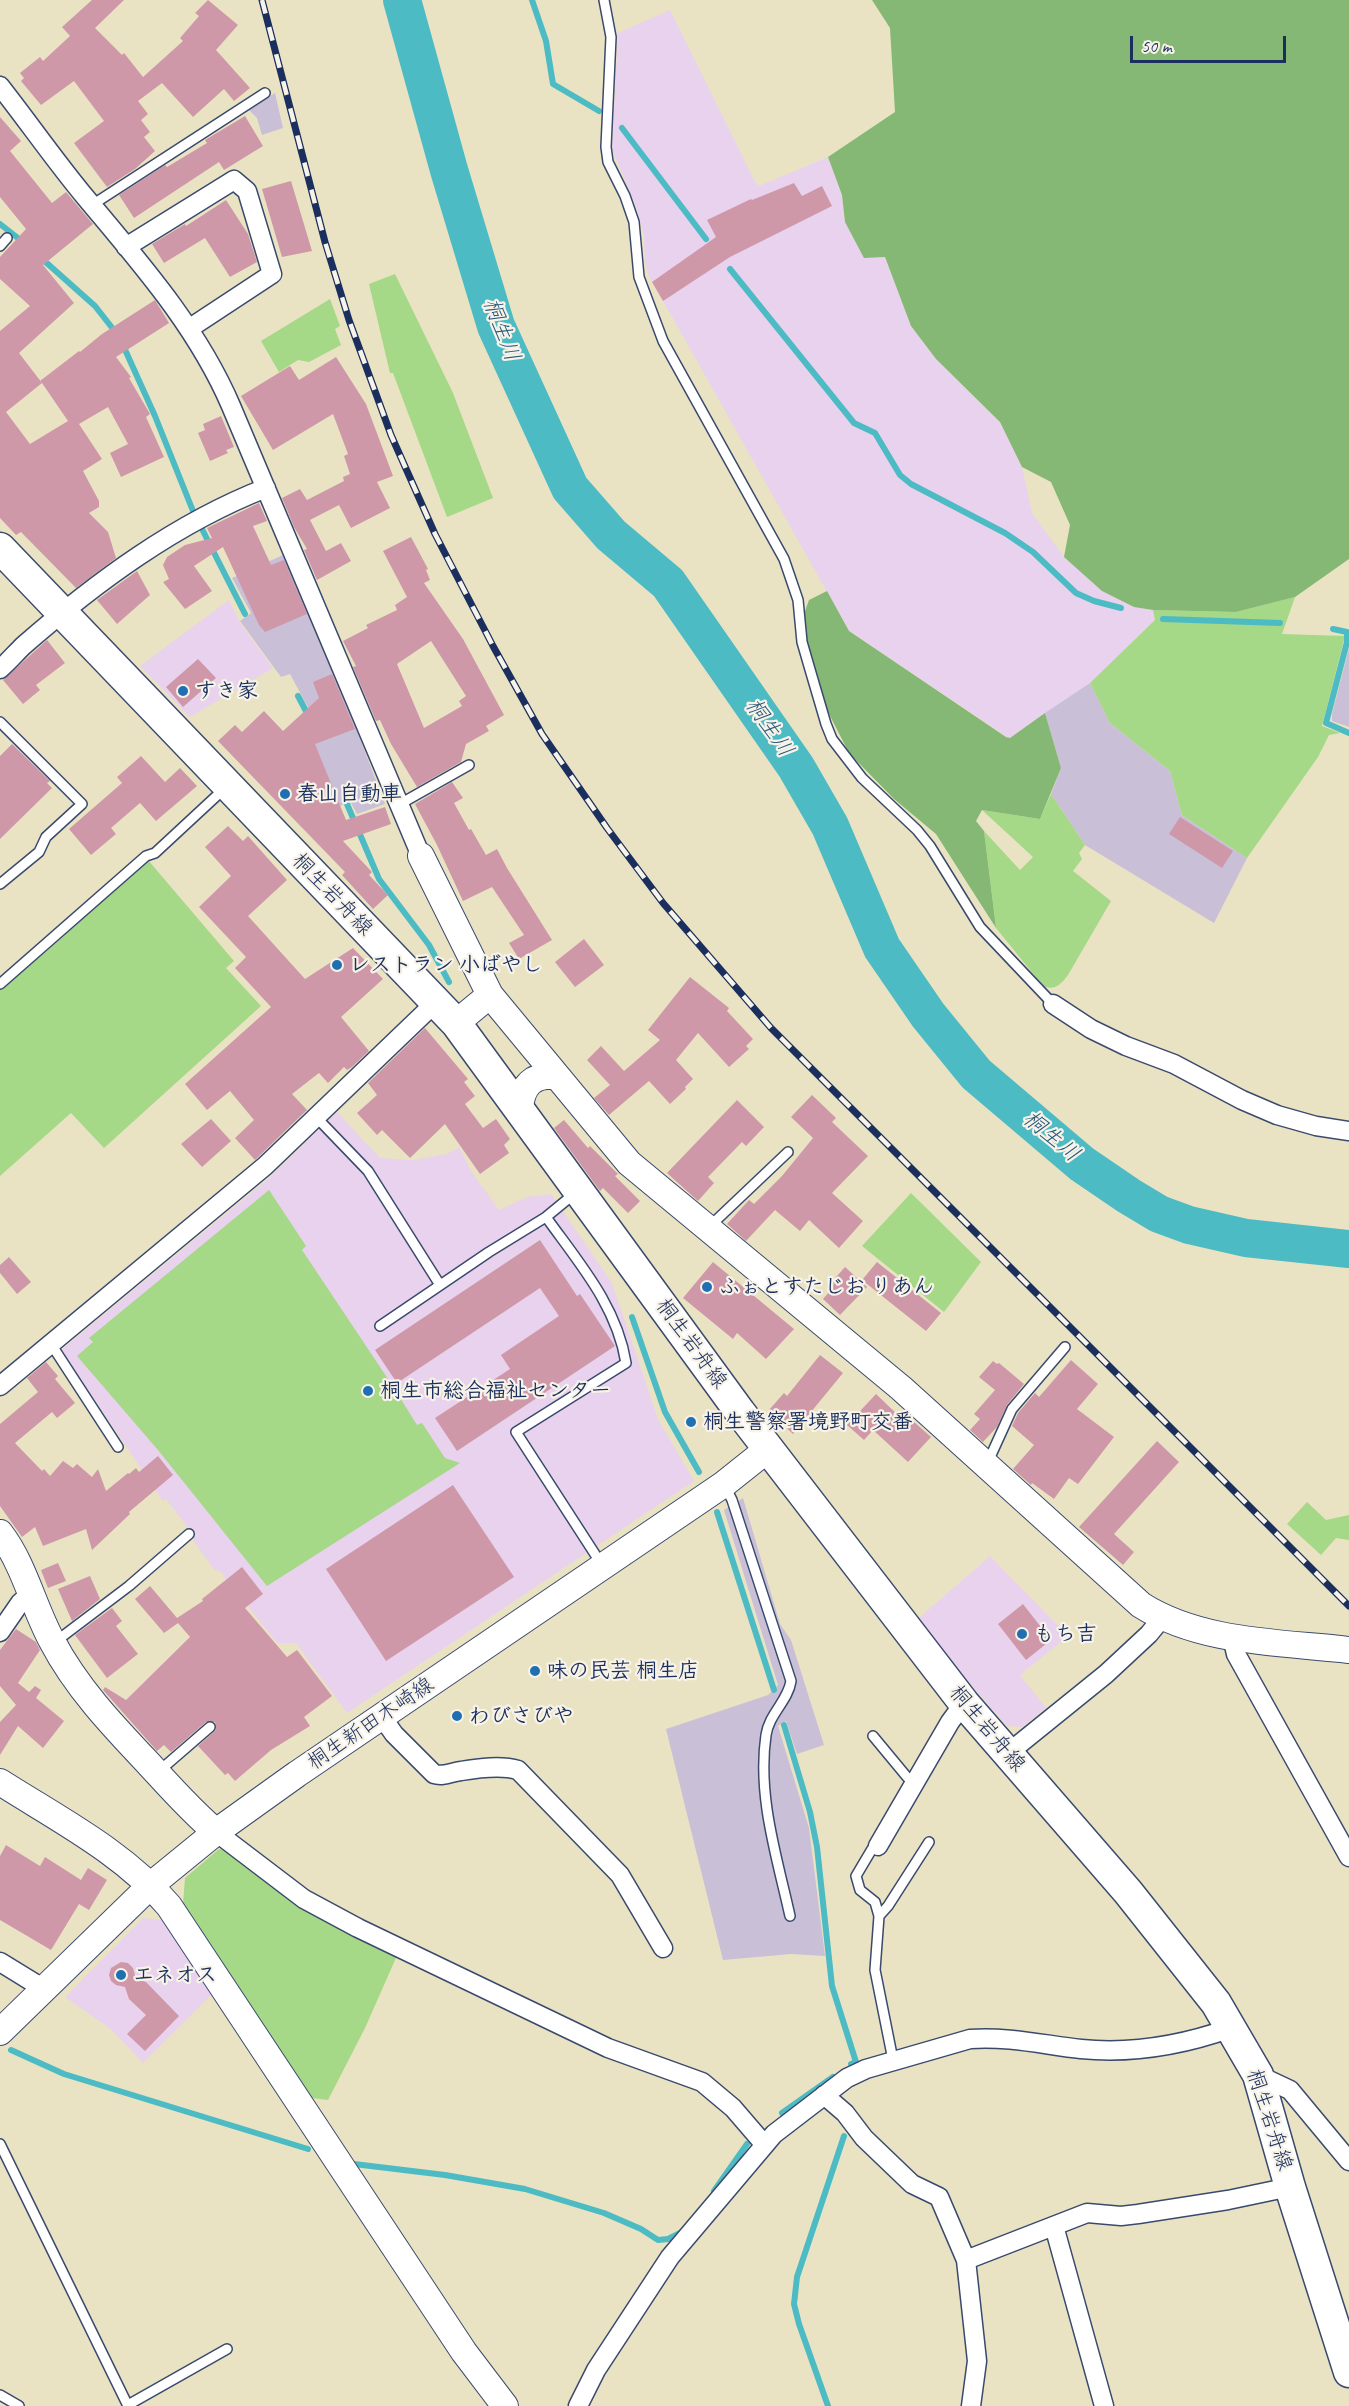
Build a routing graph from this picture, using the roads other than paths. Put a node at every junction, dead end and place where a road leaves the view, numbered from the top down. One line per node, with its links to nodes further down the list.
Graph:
1 (604, 0): 21 (lane)
2 (0, 86): 4 (street)
3 (265, 93): 4 (lane)
4 (92, 205): 7 (street)
5 (7, 238): 6 (lane)
6 (0, 246)
7 (126, 247): 8 (street); 8 (street)
8 (190, 328): 9 (street)
9 (266, 488): 11 (street); 16 (street)
10 (0, 548): 11 (main road, 桐生岩舟線)
11 (62, 614): 12 (street); 15 (main road, 桐生岩舟線)
12 (0, 669)
13 (0, 722): 18 (lane)
14 (469, 765): 16 (lane)
15 (228, 786): 19 (lane); 22 (main road, 桐生岩舟線)
16 (400, 804): 17 (street)
17 (421, 856): 20 (street)
18 (0, 884)
19 (0, 984)
20 (490, 995): 22 (street); 23 (street)
21 (1053, 1004): 26 (street)
22 (446, 1013): 24 (main road, 桐生岩舟線); 25 (street)
23 (556, 1076): 24 (street); 30 (street)
24 (520, 1108): 28 (main road, 桐生岩舟線)
25 (316, 1117): 31 (lane); 33 (street)
26 (1349, 1131)
27 (788, 1152): 30 (lane)
28 (579, 1190): 29 (lane); 37 (main road, 桐生岩舟線)
29 (546, 1217): 31 (lane); 42 (lane)
30 (707, 1229): 38 (street)
31 (440, 1285): 32 (lane)
32 (380, 1326)
33 (51, 1344): 35 (street); 36 (lane)
34 (1065, 1347): 38 (lane)
35 (0, 1386)
36 (118, 1447)
37 (768, 1449): 39 (street, 桐生新田木崎線); 49 (main road, 桐生岩舟線)
38 (987, 1465): 44 (street)
39 (724, 1484): 42 (street, 桐生新田木崎線); 62 (lane)
40 (0, 1533): 43 (street)
41 (189, 1534): 47 (lane)
42 (604, 1567): 50 (street, 桐生新田木崎線)
43 (30, 1594): 45 (street); 47 (street)
44 (1162, 1618): 46 (street); 53 (street)
45 (0, 1632)
46 (1232, 1637): 48 (street); 60 (street)
47 (54, 1644): 54 (street)
48 (1349, 1650)
49 (964, 1703): 53 (main road, 桐生岩舟線); 56 (street)
50 (382, 1717): 57 (street, 桐生新田木崎線); 64 (street)
51 (210, 1727): 54 (lane)
52 (873, 1736): 56 (lane)
53 (1007, 1754): 67 (main road, 桐生岩舟線)
54 (157, 1773): 57 (street)
55 (0, 1782): 61 (street)
56 (914, 1782): 59 (street)
57 (216, 1832): 61 (street, 桐生新田木崎線); 73 (street)
58 (929, 1842): 63 (lane)
59 (878, 1846): 63 (lane)
60 (1349, 1857)
61 (151, 1885): 66 (street, 桐生新田木崎線); 83 (street)
62 (790, 1916)
63 (879, 1916): 69 (lane)
64 (663, 1948)
65 (0, 1962): 66 (street)
66 (44, 1989): 68 (street, 桐生新田木崎線)
67 (1231, 2028): 69 (street); 70 (main road, 桐生岩舟線)
68 (0, 2032)
69 (893, 2060): 71 (street)
70 (1258, 2075): 74 (street); 75 (main road, 桐生岩舟線)
71 (824, 2095): 73 (street); 77 (street)
72 (0, 2144): 82 (lane)
73 (764, 2144): 84 (street)
74 (1349, 2161)
75 (1290, 2187): 76 (street); 79 (main road, 桐生岩舟線)
76 (1054, 2226): 77 (street); 86 (street)
77 (966, 2260): 85 (street)
78 (227, 2349): 82 (lane)
79 (1349, 2372)
80 (0, 2395): 81 (lane)
81 (19, 2406)
82 (128, 2406)
83 (505, 2406)
84 (578, 2406)
85 (971, 2406)
86 (1104, 2406)

